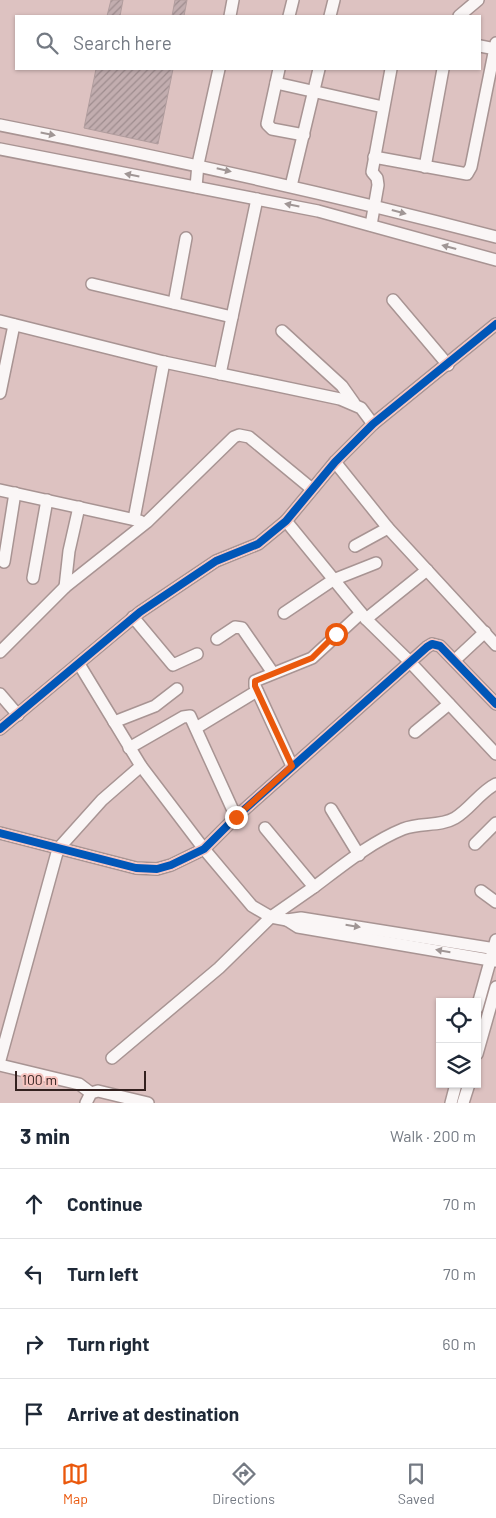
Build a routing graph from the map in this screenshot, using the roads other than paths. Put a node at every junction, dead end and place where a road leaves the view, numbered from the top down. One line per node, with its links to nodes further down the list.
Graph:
1 (233, 0): 5 (street)
2 (293, 0): 6 (street)
3 (334, 0): 7 (street)
4 (478, 0): 8 (street)
5 (230, 15)
6 (289, 15)
7 (330, 15)
8 (460, 15)
9 (481, 46): 10 (street)
10 (496, 47): 24 (street)
11 (219, 70): 23 (street)
12 (279, 70): 16 (street)
13 (319, 70): 17 (street)
14 (391, 70): 18 (street)
15 (443, 70): 24 (street)
16 (276, 83): 17 (street); 20 (street)
17 (314, 92): 18 (street); 20 (street)
18 (383, 107): 22 (street)
19 (0, 125): 23 (street, one-way to 23)
20 (304, 135): 25 (street)
21 (0, 149): 26 (street, one-way to 21)
22 (374, 157): 24 (street); 28 (street)
23 (198, 164): 25 (street, one-way to 25); 26 (street)
24 (425, 167)
25 (292, 186): 28 (street)
26 (196, 187): 27 (street)
27 (257, 199): 29 (street, one-way to 27); 36 (street)
28 (374, 206): 29 (street); 31 (street, one-way to 31)
29 (371, 225): 32 (street, one-way to 29)
30 (186, 238): 35 (street)
31 (496, 238)
32 (496, 260)
33 (92, 284): 35 (street)
34 (393, 300): 42 (street)
35 (174, 303): 36 (street)
36 (232, 317): 43 (street)
37 (0, 321): 39 (street)
38 (496, 324): 42 (street)
39 (14, 325): 41 (street); 44 (street)
40 (282, 332): 45 (street)
41 (164, 362): 43 (street); 53 (street)
42 (448, 365): 46 (street)
43 (220, 374): 45 (street)
44 (0, 393)
45 (354, 403): 46 (street)
46 (373, 424): 47 (street)
47 (334, 462): 48 (street); 56 (street)
48 (312, 488): 54 (street); 55 (street)
49 (0, 490): 50 (street)
50 (15, 493): 51 (street); 58 (street)
51 (48, 500): 52 (street); 61 (street)
52 (79, 507): 53 (street); 63 (street)
53 (134, 519): 55 (street)
54 (286, 521): 62 (street); 66 (street)
55 (147, 522): 63 (street)
56 (388, 528): 57 (street); 60 (street)
57 (355, 546)
58 (4, 562)
59 (376, 563): 62 (street)
60 (427, 570): 65 (street); 67 (street)
61 (33, 578)
62 (334, 580): 64 (street); 65 (street)
63 (65, 588): 70 (street)
64 (284, 613)
65 (363, 616): 73 (street); 75 (street)
66 (133, 617): 71 (street); 74 (street)
67 (485, 632): 69 (street); 72 (street)
68 (217, 639): 75 (street)
69 (496, 644)
70 (0, 652)
71 (197, 654)
72 (455, 660): 73 (street); 80 (street)
73 (410, 662): 79 (street); 89 (street)
74 (79, 664): 81 (street); 82 (street)
75 (273, 673): 77 (street)
76 (177, 689): 82 (street)
77 (257, 691): 84 (street); 89 (street)
78 (0, 694): 81 (street)
79 (449, 704): 85 (street); 87 (street)
80 (496, 704)
81 (18, 716): 83 (street)
82 (114, 722): 86 (street)
83 (1, 727)
84 (196, 728): 86 (street); 92 (street)
85 (415, 732)
86 (129, 748): 88 (street)
87 (496, 754)
88 (141, 766): 97 (street); 98 (street)
89 (292, 766): 92 (street)
90 (496, 784): 99 (street)
91 (331, 809): 99 (street)
92 (236, 817): 98 (street)
93 (496, 823): 96 (street)
94 (265, 828): 100 (street)
95 (0, 833): 97 (street)
96 (475, 844)
97 (58, 849): 98 (street); 108 (street)
98 (204, 849): 103 (street)
99 (359, 855): 100 (street)
100 (314, 887): 103 (street)
101 (482, 891): 102 (street)
102 (496, 902)
103 (271, 917): 104 (street); 110 (street)
104 (495, 951): 106 (street)
105 (496, 987): 109 (street)
106 (480, 998)
107 (0, 1010): 108 (street)
108 (12, 1013): 111 (street)
109 (480, 1043)
110 (112, 1058)
111 (0, 1060)
112 (0, 1065): 115 (street)
113 (455, 1088): 117 (street)
114 (468, 1088): 118 (street)
115 (88, 1098): 116 (street)
116 (148, 1103)
117 (450, 1103)
118 (463, 1103)

